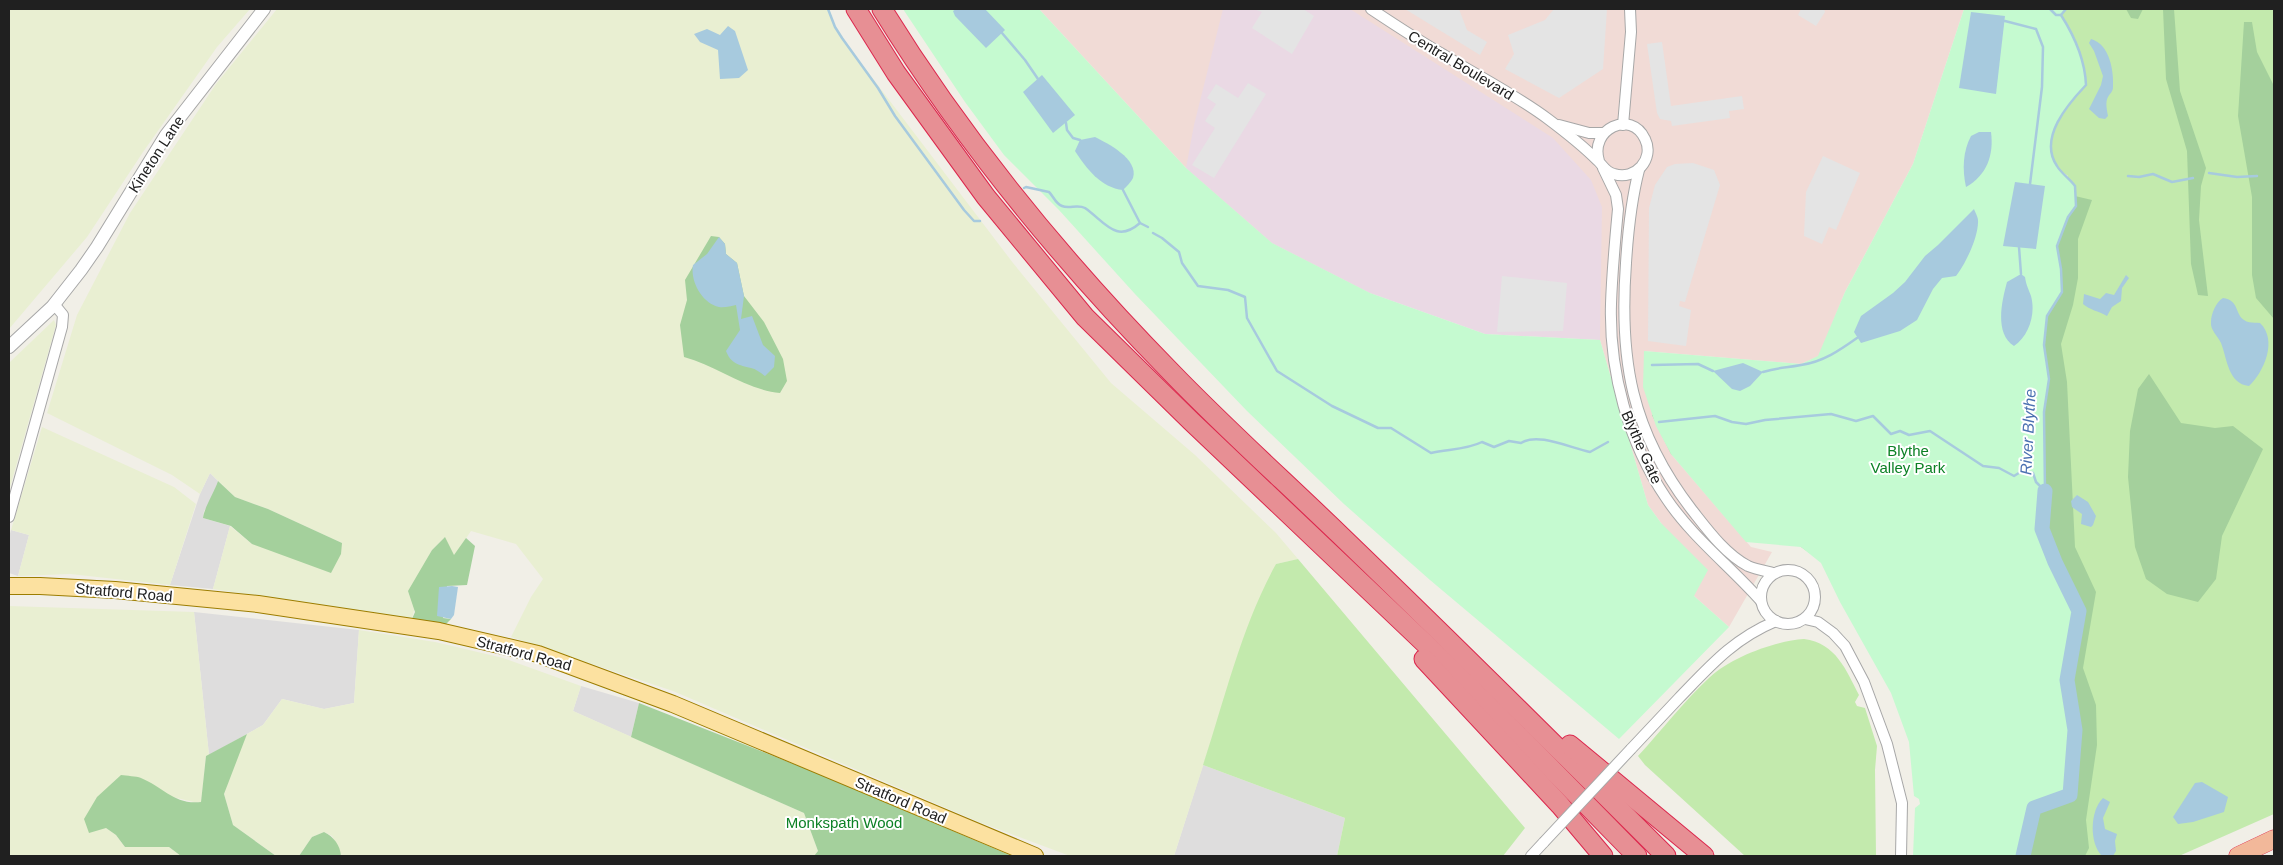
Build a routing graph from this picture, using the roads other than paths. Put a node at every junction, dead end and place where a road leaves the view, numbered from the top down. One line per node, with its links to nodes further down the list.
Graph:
1 (264, 9): 11 (street, Kineton Lane)
2 (856, 9): 13 (highway)
3 (882, 9): 20 (highway)
4 (1371, 9): 6 (street, Central Boulevard)
5 (1630, 9): 7 (street)
6 (1552, 122): 8 (street); 9 (street)
7 (1623, 124): 8 (street); 10 (street)
8 (1603, 133): 9 (street)
9 (1601, 165): 10 (street); 17 (street, Blythe Gate)
10 (1639, 170): 15 (street, Blythe Gate)
11 (54, 304): 12 (street, Kineton Lane); 14 (street)
12 (9, 347)
13 (1281, 506): 24 (highway); 25 (highway)
14 (9, 517)
15 (1773, 573): 17 (street); 18 (street)
16 (9, 586): 22 (main road, Stratford Road)
17 (1761, 601): 19 (street)
18 (1805, 619): 19 (street); 28 (street)
19 (1776, 621): 23 (street, bridge)
20 (1536, 727): 26 (highway); 27 (highway)
21 (2274, 839): 29 (highway)
22 (1035, 856)
23 (1531, 856)
24 (1603, 856)
25 (1638, 856)
26 (1666, 856)
27 (1704, 856)
28 (1902, 856)
29 (2238, 856)

